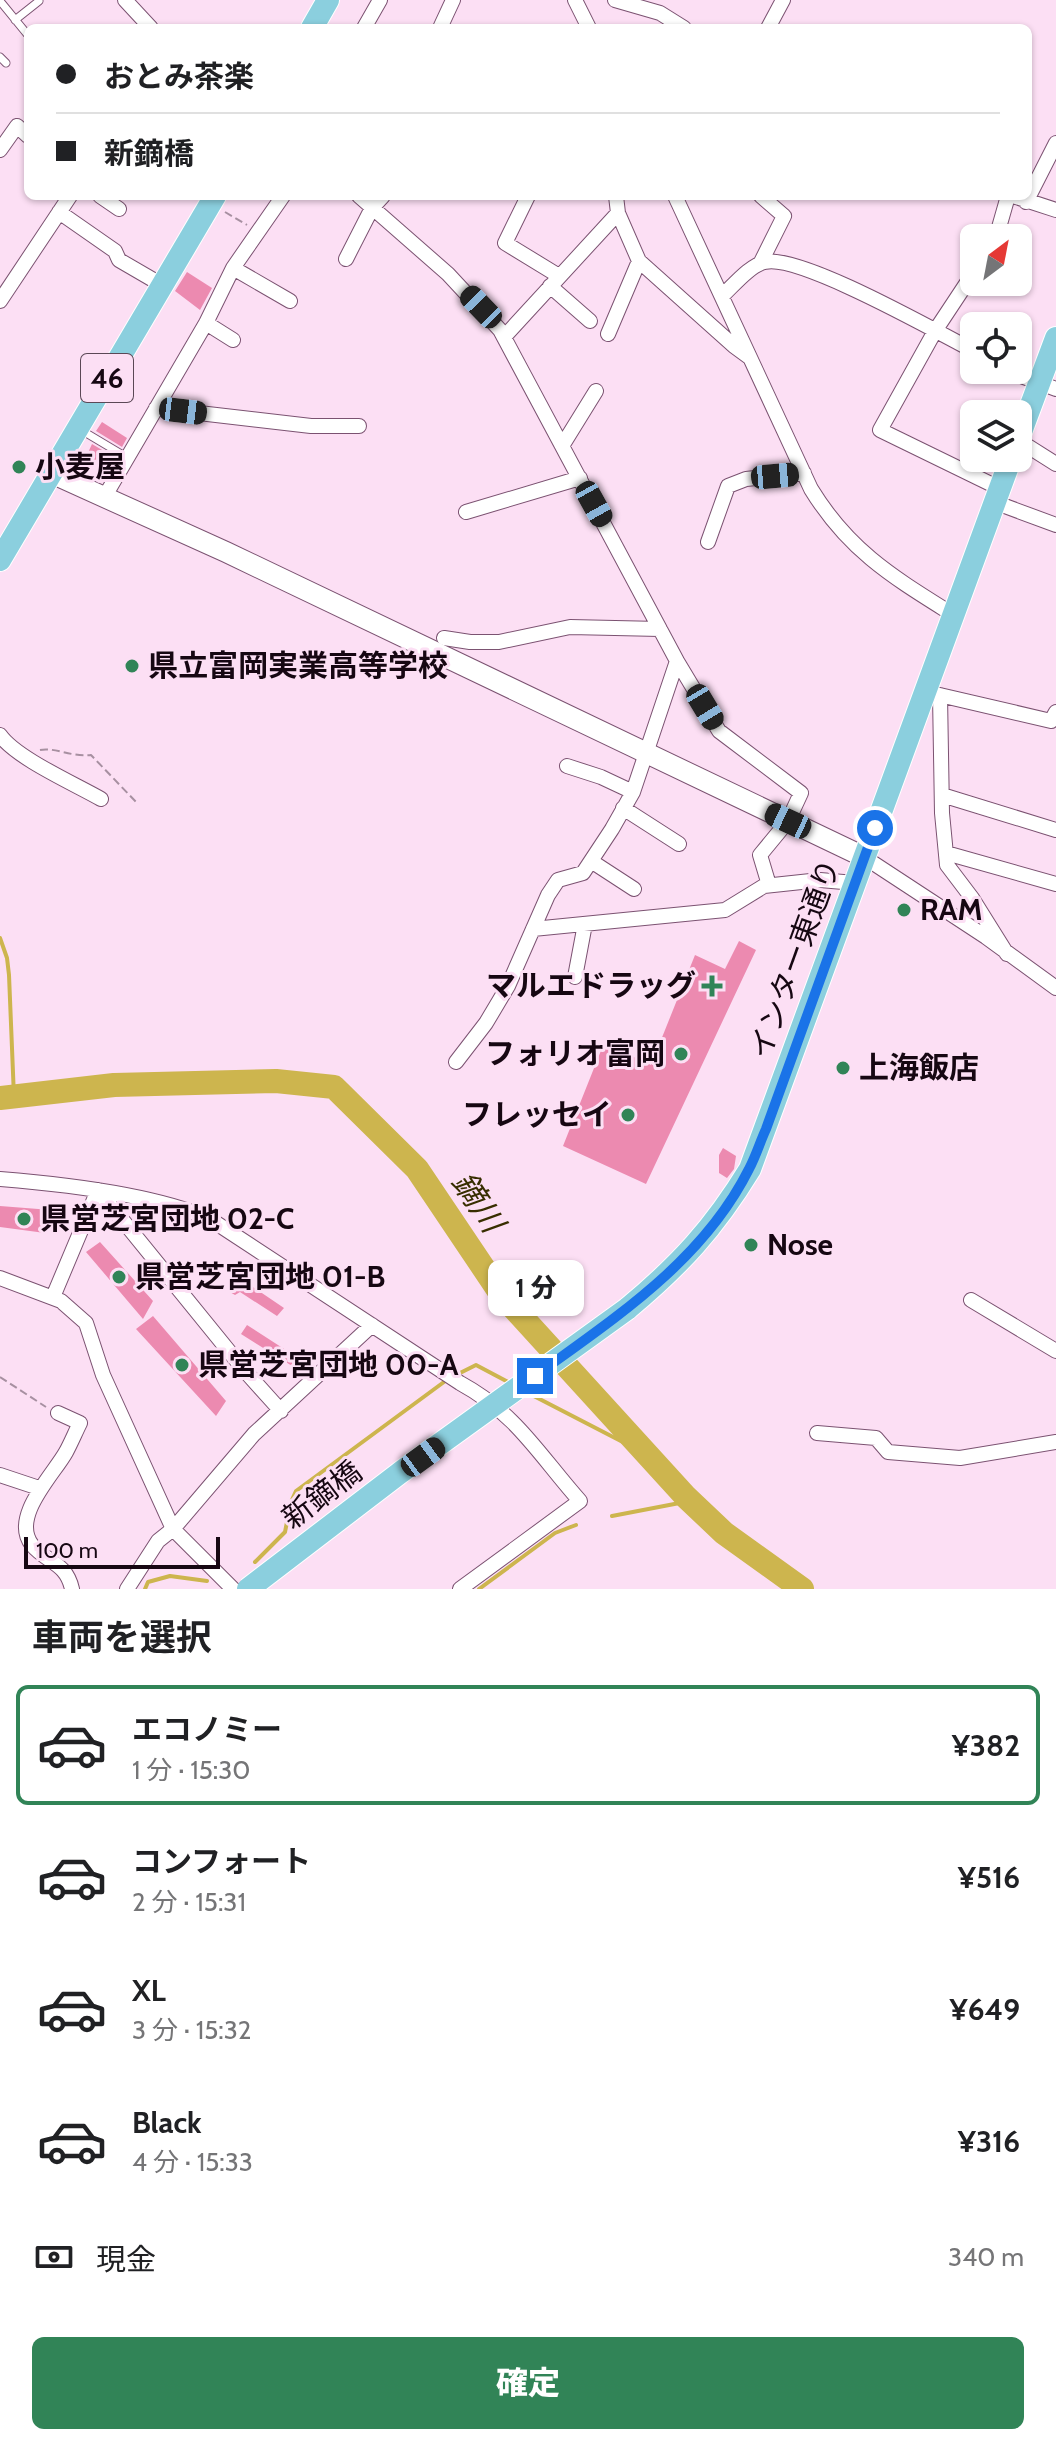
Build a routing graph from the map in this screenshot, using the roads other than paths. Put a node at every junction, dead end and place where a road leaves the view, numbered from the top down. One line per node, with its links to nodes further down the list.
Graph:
1 (125, 0): 11 (street)
2 (328, 0): 12 (main road)
3 (380, 0): 13 (street)
4 (453, 0): 14 (street)
5 (575, 0): 15 (street)
6 (615, 0): 16 (street)
7 (783, 0): 17 (street)
8 (0, 1): 10 (lane)
9 (39, 1): 10 (lane)
10 (15, 20): 18 (lane)
11 (147, 24)
12 (314, 24)
13 (366, 24)
14 (442, 24)
15 (587, 24)
16 (678, 24)
17 (770, 24)
18 (24, 30)
19 (24, 132): 21 (street)
20 (1056, 143): 22 (street)
21 (0, 150)
22 (1032, 176)
23 (67, 200): 38 (street)
24 (106, 200): 36 (street)
25 (212, 200): 46 (main road, 46)
26 (280, 200): 44 (street)
27 (363, 200): 35 (street)
28 (379, 200): 35 (street)
29 (526, 200): 45 (street)
30 (616, 200): 39 (street)
31 (677, 200): 48 (street)
32 (766, 200): 43 (street)
33 (1015, 200): 40 (street)
34 (1023, 200): 37 (street)
35 (372, 208): 41 (street); 55 (street)
36 (119, 209)
37 (1056, 210)
38 (59, 212): 46 (street); 49 (street)
39 (618, 213): 42 (street); 45 (street)
40 (1003, 224)
41 (346, 259)
42 (639, 261): 54 (street); 59 (street)
43 (761, 262): 48 (street); 53 (street)
44 (233, 268): 50 (street); 52 (street)
45 (554, 281): 51 (street); 55 (street)
46 (162, 285): 65 (main road, 46)
47 (960, 293): 53 (street)
48 (722, 296): 59 (street)
49 (0, 301)
50 (290, 301)
51 (590, 321)
52 (206, 323): 57 (street); 62 (street)
53 (935, 331): 58 (street); 74 (street)
54 (608, 334)
55 (504, 337): 66 (street)
56 (1056, 338): 60 (main road)
57 (233, 340)
58 (960, 344)
59 (750, 357): 72 (street)
60 (1048, 387): 63 (main road)
61 (596, 391): 66 (street)
62 (156, 408): 64 (street); 68 (street)
63 (1032, 415)
64 (359, 426)
65 (77, 428): 68 (lane); 71 (main road, 46)
66 (562, 446): 73 (street)
67 (1032, 449): 69 (street)
68 (128, 458): 75 (street)
69 (1056, 464)
70 (1006, 472): 74 (main road, インター東通り)
71 (51, 473): 75 (street); 78 (main road, 46)
72 (804, 473): 79 (street); 81 (street)
73 (580, 478): 76 (street); 82 (street)
74 (997, 495): 77 (street); 81 (main road, インター東通り)
75 (105, 496): 88 (street)
76 (466, 512)
77 (1056, 525)
78 (6, 536): 80 (main road, 46)
79 (708, 542)
80 (0, 560)
81 (952, 614): 85 (main road, インター東通り)
82 (660, 629): 83 (street); 84 (street)
83 (444, 638)
84 (677, 661): 88 (street); 94 (street)
85 (933, 689): 86 (street); 91 (street); 98 (main road, インター東通り)
86 (1054, 719)
87 (0, 735): 92 (street)
88 (647, 754): 90 (street); 94 (street)
89 (567, 766): 90 (street)
90 (633, 792): 93 (street)
91 (942, 795): 95 (street); 97 (street)
92 (101, 799)
93 (623, 808): 96 (street); 99 (street)
94 (788, 821): 98 (street); 102 (street)
95 (1056, 830)
96 (679, 844)
97 (946, 853): 101 (street); 106 (street)
98 (864, 857): 100 (main road, インター東通り); 106 (street)
99 (591, 861): 103 (street); 105 (street)
100 (855, 883): 102 (street); 115 (main road, インター東通り)
101 (1056, 884)
102 (769, 885): 104 (street)
103 (634, 889)
104 (585, 924): 105 (street); 107 (street)
105 (533, 929): 109 (street)
106 (1007, 954): 108 (street)
107 (575, 977)
108 (1056, 988)
109 (456, 1062)
110 (0, 1179): 111 (street)
111 (98, 1190): 113 (street); 116 (street); 118 (street)
112 (0, 1278): 113 (street)
113 (53, 1297): 124 (street)
114 (971, 1300): 117 (street)
115 (627, 1309): 128 (main road, 新鏑橋, bridge)
116 (372, 1325): 118 (street); 129 (street)
117 (1056, 1351)
118 (281, 1411): 124 (street)
119 (58, 1413): 123 (street)
120 (817, 1433): 121 (street)
121 (1056, 1442)
122 (0, 1475): 123 (street)
123 (39, 1488): 125 (street)
124 (173, 1529): 126 (street); 127 (street)
125 (72, 1589)
126 (127, 1589)
127 (233, 1589)
128 (248, 1589)
129 (460, 1589)

